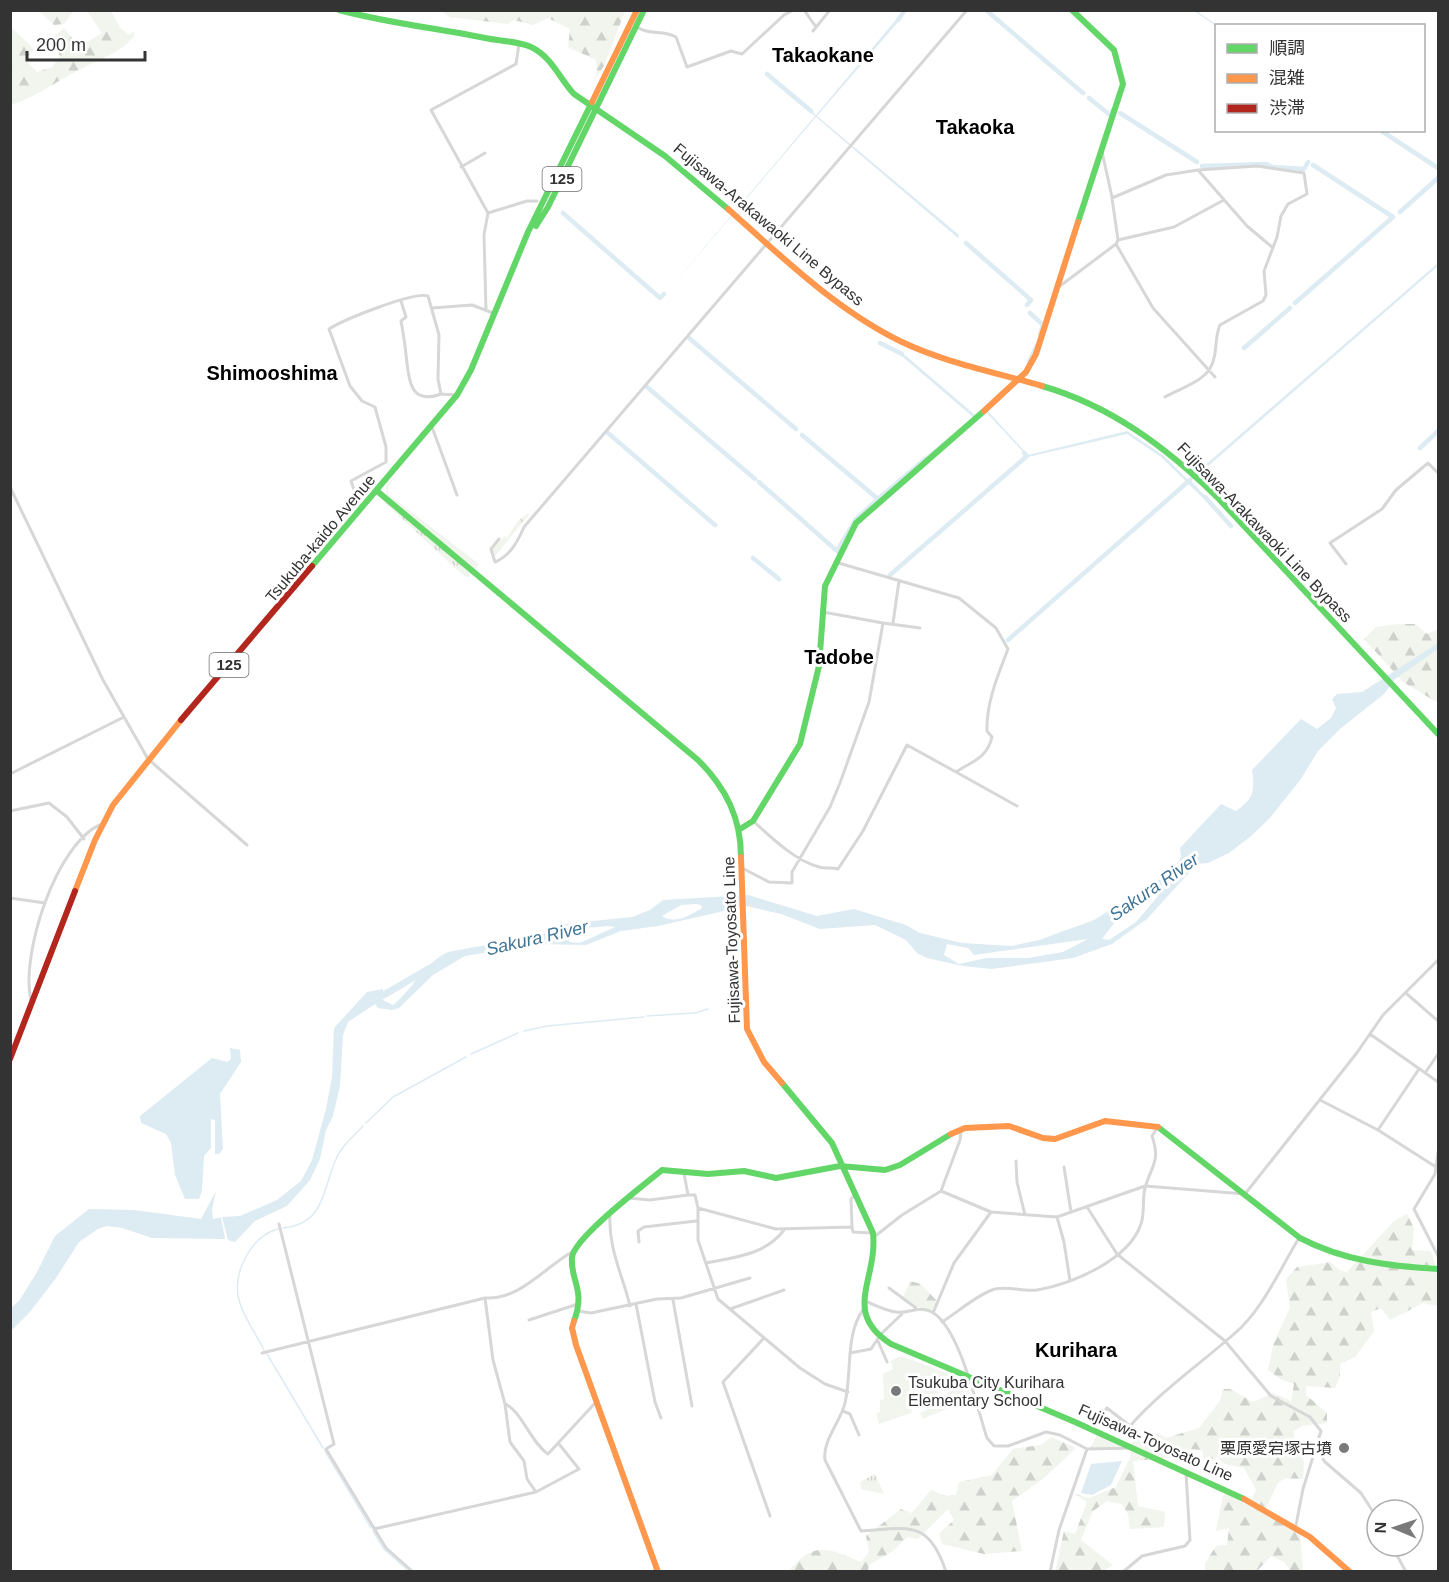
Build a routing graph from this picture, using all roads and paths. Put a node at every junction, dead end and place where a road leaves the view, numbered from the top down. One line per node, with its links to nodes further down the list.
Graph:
1 (339, 10): 12 (main road, Fujisawa-Arakawaoki Line Bypass)
2 (637, 10): 13 (main road, Tsukuba-kaido Avenue / 125)
3 (644, 10): 11 (main road, Tsukuba-kaido Avenue / 125)
4 (780, 10): 10 (street)
5 (793, 10): 10 (street)
6 (804, 10): 7 (street)
7 (830, 10)
8 (967, 10): 22 (street)
9 (1072, 10): 14 (main road)
10 (784, 15): 11 (street)
11 (637, 27): 13 (main road, Tsukuba-kaido Avenue / 125)
12 (519, 44): 13 (main road, Fujisawa-Arakawaoki Line Bypass); 16 (street)
13 (595, 107): 22 (main road, Fujisawa-Arakawaoki Line Bypass); 29 (main road, Tsukuba-kaido Avenue / 125)
14 (1102, 152): 18 (street); 25 (main road)
15 (485, 153): 16 (street)
16 (461, 167): 21 (street)
17 (1198, 170): 18 (street); 20 (street); 24 (street)
18 (1112, 198): 23 (street)
19 (537, 201): 21 (street)
20 (1222, 201): 23 (street); 24 (street)
21 (488, 213): 28 (street)
22 (768, 242): 32 (main road, Fujisawa-Arakawaoki Line Bypass); 42 (street)
23 (1117, 242): 25 (street); 30 (street)
24 (1272, 247): 30 (street)
25 (1060, 286): 32 (main road)
26 (401, 300): 27 (street); 33 (street); 41 (street)
27 (432, 308): 28 (street); 33 (street)
28 (486, 310): 29 (street)
29 (494, 314): 34 (main road, Tsukuba-kaido Avenue / 125)
30 (1209, 370): 31 (street); 35 (street)
31 (1215, 377)
32 (1019, 380): 43 (main road); 51 (main road, Fujisawa-Arakawaoki Line Bypass)
33 (441, 394): 34 (street)
34 (458, 395): 36 (main road, Tsukuba-kaido Avenue / 125)
35 (1165, 397)
36 (432, 427): 39 (main road, Tsukuba-kaido Avenue / 125); 40 (street)
37 (1438, 473): 44 (street)
38 (10, 487): 50 (street)
39 (377, 491): 41 (main road, Tsukuba-kaido Avenue / 125); 59 (main road, Fujisawa-Toyosato Line)
40 (457, 495)
41 (362, 510): 52 (main road, Tsukuba-kaido Avenue / 125)
42 (499, 539)
43 (835, 562): 45 (street); 46 (main road)
44 (1346, 564)
45 (899, 580): 48 (street); 53 (street)
46 (822, 611): 47 (street); 57 (main road)
47 (884, 623): 48 (street); 62 (street)
48 (893, 623): 49 (street)
49 (921, 628)
50 (124, 717): 52 (street); 54 (street)
51 (1437, 733)
52 (148, 759): 58 (main road, Tsukuba-kaido Avenue / 125); 61 (street)
53 (956, 772): 55 (street); 62 (street)
54 (10, 774)
55 (1017, 806)
56 (10, 811): 60 (street)
57 (753, 821): 59 (main road); 62 (street)
58 (102, 824): 60 (street, Tsukuba-kaido Avenue); 68 (main road, Tsukuba-kaido Avenue / 125)
59 (740, 829): 63 (main road, Fujisawa-Toyosato Line)
60 (84, 839): 65 (street, Tsukuba-kaido Avenue)
61 (247, 845)
62 (800, 858): 63 (street)
63 (742, 870): 82 (main road, Fujisawa-Toyosato Line)
64 (10, 898): 65 (street)
65 (45, 903): 68 (street, Tsukuba-kaido Avenue)
66 (1438, 960): 67 (street)
67 (1407, 994): 69 (street); 70 (street)
68 (33, 1006): 72 (main road, Tsukuba-kaido Avenue / 125)
69 (1438, 1021)
70 (1370, 1034): 73 (street); 76 (street)
71 (1438, 1054): 74 (street)
72 (10, 1059)
73 (1419, 1069): 74 (street); 79 (street)
74 (1425, 1073): 75 (street)
75 (1438, 1082)
76 (1320, 1100): 79 (street); 89 (street)
77 (1158, 1127): 78 (main road); 86 (street); 89 (main road)
78 (961, 1129): 82 (main road); 87 (street)
79 (1378, 1130): 84 (street)
80 (1438, 1152): 84 (street)
81 (1016, 1161): 97 (street)
82 (844, 1166): 85 (main road); 88 (main road, Fujisawa-Toyosato Line)
83 (1064, 1167): 96 (street)
84 (1436, 1167): 108 (street)
85 (684, 1173): 90 (street); 91 (main road)
86 (1145, 1186): 89 (street); 92 (street); 107 (street)
87 (941, 1191): 95 (street); 103 (street)
88 (856, 1194): 101 (street); 103 (main road, Fujisawa-Toyosato Line)
89 (1245, 1194): 104 (main road)
90 (688, 1195): 91 (street); 93 (street)
91 (628, 1197): 94 (main road)
92 (1087, 1207): 96 (street); 107 (street)
93 (698, 1209): 99 (street); 102 (street)
94 (610, 1212): 106 (main road); 121 (street)
95 (991, 1212): 97 (street); 127 (street)
96 (1071, 1212): 98 (street)
97 (1025, 1215): 98 (street)
98 (1057, 1217): 112 (street)
99 (696, 1221): 105 (street); 109 (street)
100 (279, 1224): 132 (street)
101 (852, 1227): 102 (street); 103 (street)
102 (784, 1230): 109 (street)
103 (873, 1235): 118 (main road, Fujisawa-Toyosato Line)
104 (1300, 1238): 110 (main road); 133 (street)
105 (639, 1242)
106 (572, 1252): 116 (street); 119 (main road)
107 (1117, 1254): 112 (street); 133 (street)
108 (1438, 1256)
109 (706, 1263): 113 (street)
110 (1438, 1269)
111 (750, 1278): 113 (street)
112 (1070, 1281): 129 (street)
113 (712, 1287): 117 (street); 123 (street)
114 (889, 1288): 122 (street)
115 (784, 1290): 123 (street)
116 (486, 1298): 132 (street); 140 (street)
117 (673, 1300): 120 (street); 141 (street)
118 (864, 1300): 124 (main road, Fujisawa-Toyosato Line); 126 (street)
119 (580, 1303): 125 (main road); 128 (street)
120 (636, 1304): 121 (street); 143 (street)
121 (630, 1306): 125 (street)
122 (916, 1308): 126 (street); 127 (street)
123 (730, 1309): 130 (street)
124 (863, 1310): 131 (main road); 135 (street)
125 (578, 1311): 139 (main road)
126 (904, 1312): 131 (street)
127 (933, 1313): 129 (street)
128 (529, 1320)
129 (942, 1322): 137 (street)
130 (763, 1339): 138 (street); 153 (street)
131 (878, 1340): 135 (street); 136 (street); 137 (main road, Fujisawa-Toyosato Line)
132 (308, 1341): 134 (street); 155 (street)
133 (1225, 1341): 144 (street); 149 (street)
134 (262, 1353)
135 (850, 1353): 138 (street)
136 (887, 1362)
137 (968, 1377): 144 (main road, Fujisawa-Toyosato Line); 148 (street)
138 (848, 1392): 142 (street)
139 (596, 1402): 146 (street); 157 (main road)
140 (505, 1404): 146 (street); 151 (street)
141 (692, 1406)
142 (843, 1412): 145 (street); 159 (street)
143 (661, 1418)
144 (1092, 1427): 147 (main road, Fujisawa-Toyosato Line)
145 (859, 1435)
146 (559, 1444): 151 (street)
147 (1136, 1448): 148 (street); 150 (main road, Fujisawa-Toyosato Line)
148 (1087, 1449): 160 (street)
149 (1317, 1450): 152 (street); 154 (street)
150 (1186, 1471): 154 (main road, Fujisawa-Toyosato Line); 161 (street)
151 (536, 1492): 155 (street)
152 (1365, 1499)
153 (770, 1516)
154 (1296, 1525): 162 (main road, Fujisawa-Toyosato Line)
155 (374, 1529): 158 (street)
156 (1398, 1558): 163 (street)
157 (656, 1571)
158 (413, 1572)
159 (946, 1572)
160 (1050, 1572)
161 (1123, 1572)
162 (1350, 1572)
163 (1406, 1572)

